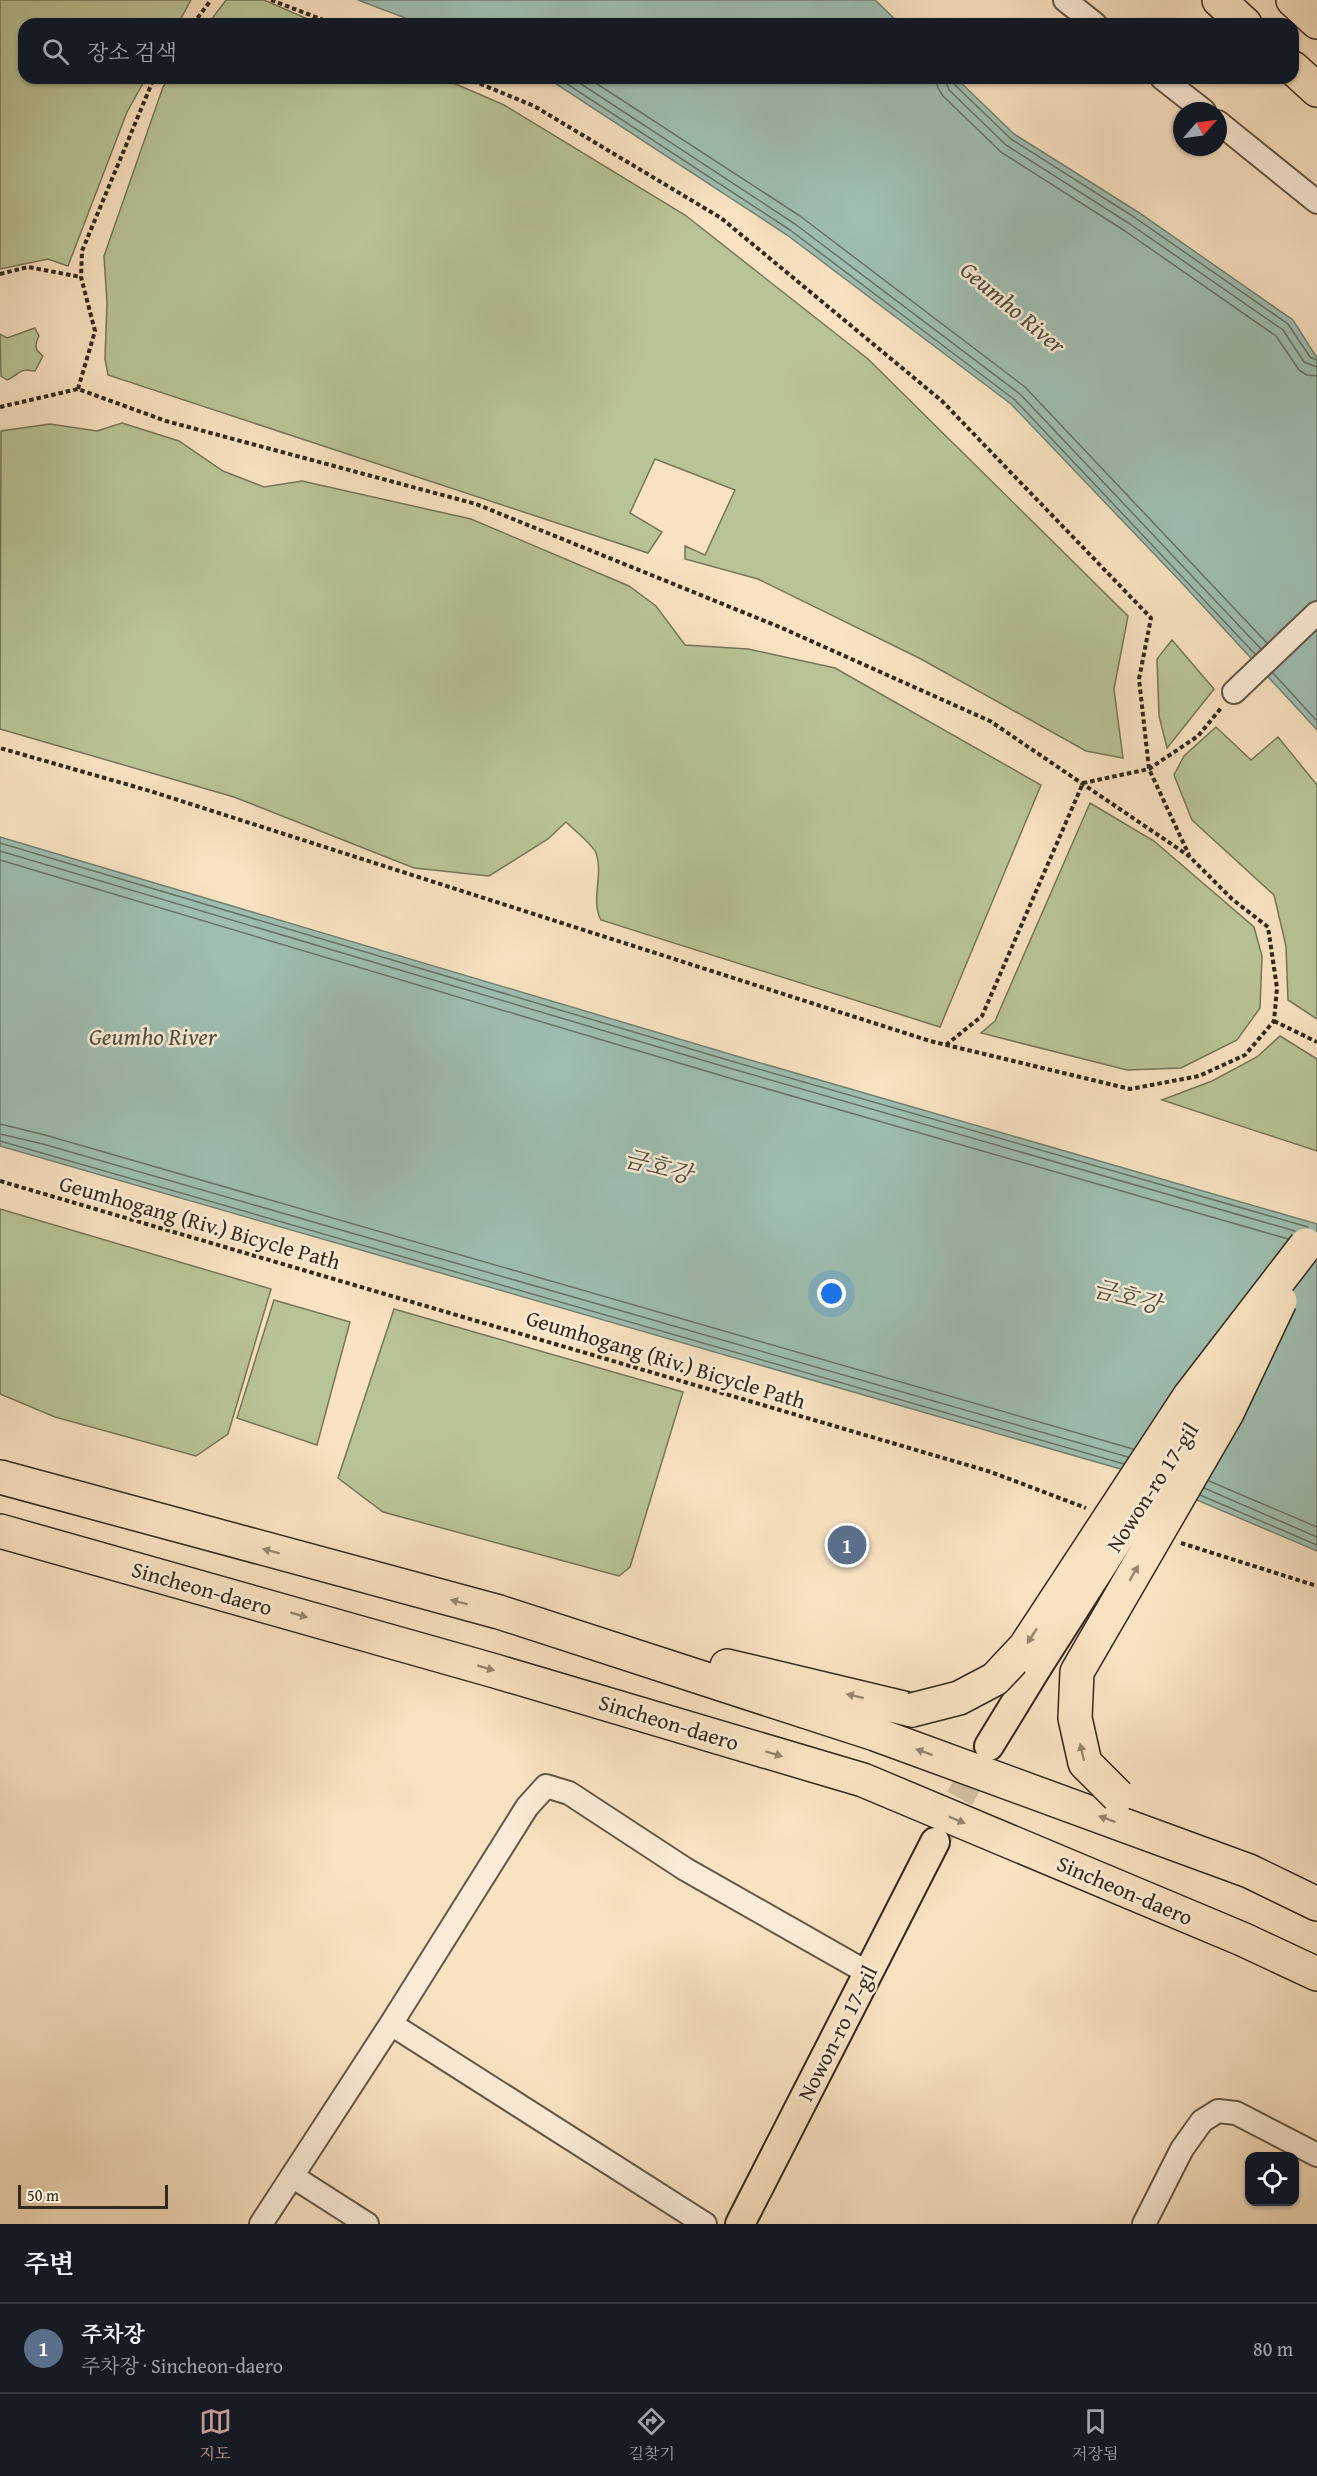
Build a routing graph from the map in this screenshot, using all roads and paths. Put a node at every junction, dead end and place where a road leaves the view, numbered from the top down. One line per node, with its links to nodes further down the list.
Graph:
1 (211, 0): 6 (path)
2 (271, 0): 7 (path)
3 (1065, 0): 8 (street)
4 (1219, 0): 9 (highway)
5 (1293, 0): 10 (highway)
6 (198, 18)
7 (318, 18)
8 (1088, 18)
9 (1238, 18)
10 (1317, 22)
11 (1299, 74): 15 (highway)
12 (152, 84): 20 (path)
13 (481, 84): 26 (path)
14 (1170, 84): 16 (street)
15 (1317, 90)
16 (1193, 102)
17 (1227, 130): 18 (street)
18 (1317, 202)
19 (0, 274): 20 (path)
20 (81, 276): 21 (path)
21 (78, 389): 22 (path); 27 (path)
22 (0, 407)
23 (1317, 613): 24 (street)
24 (1234, 692): 26 (path)
25 (0, 748): 31 (path)
26 (1149, 769): 27 (path); 28 (path)
27 (1083, 783): 28 (path); 31 (path)
28 (1189, 856): 29 (path)
29 (1274, 1021): 30 (path); 31 (path)
30 (1317, 1042)
31 (946, 1045)
32 (0, 1181): 35 (path, Geumhogang (Riv.) Bicycle Path)
33 (1312, 1237): 41 (highway, one-way to 41, bridge); 42 (main road, Nowon-ro 17-gil, bridge); 44 (highway, one-way to 33, bridge)
34 (0, 1477): 41 (highway, one-way to 34)
35 (1096, 1512)
36 (0, 1531): 39 (highway, Sincheon-daero)
37 (0, 1539): 39 (highway)
38 (1175, 1541): 40 (path)
39 (151, 1573): 47 (highway, Sincheon-daero, one-way to 47)
40 (1317, 1586)
41 (499, 1612): 44 (highway, one-way to 41)
42 (989, 1746)
43 (935, 1842): 46 (main road, Nowon-ro 17-gil)
44 (1249, 1871): 45 (highway)
45 (1317, 1904)
46 (868, 1973): 48 (street); 54 (main road, Nowon-ro 17-gil)
47 (1317, 1974)
48 (391, 2024): 50 (street); 53 (street)
49 (1317, 2155): 55 (street)
50 (292, 2176): 51 (street); 52 (street)
51 (261, 2224)
52 (366, 2224)
53 (705, 2224)
54 (740, 2224)
55 (1144, 2224)

